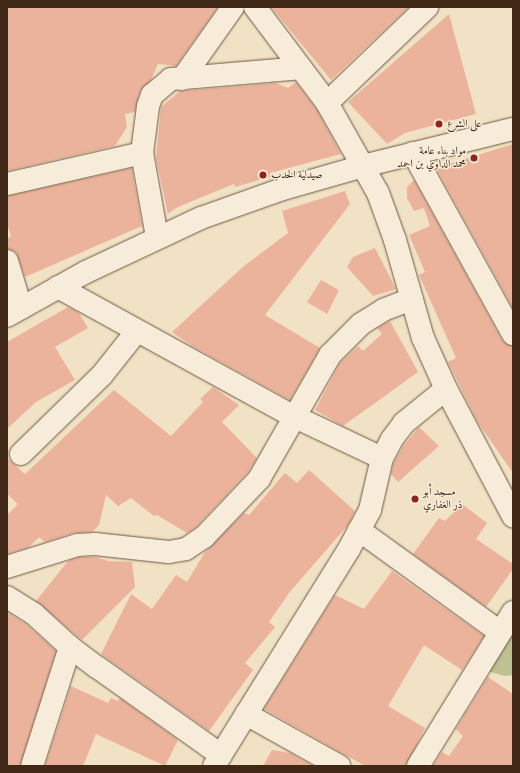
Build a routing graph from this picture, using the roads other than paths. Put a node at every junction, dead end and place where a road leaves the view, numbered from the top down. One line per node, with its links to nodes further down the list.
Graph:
1 (233, 7): 5 (street)
2 (255, 7): 4 (street)
3 (427, 7): 6 (street)
4 (301, 68): 5 (street); 6 (street)
5 (182, 78): 8 (street)
6 (328, 103): 10 (street)
7 (513, 129): 9 (street)
8 (142, 153): 11 (street); 12 (street)
9 (413, 153): 10 (street); 18 (street)
10 (363, 166): 12 (street); 15 (street)
11 (7, 184)
12 (157, 237): 14 (street)
13 (7, 261): 16 (street)
14 (58, 287): 16 (street); 17 (street)
15 (412, 299): 19 (street); 20 (street)
16 (14, 312)
17 (137, 331): 20 (street); 21 (street)
18 (513, 334)
19 (446, 389): 22 (street); 23 (street)
20 (293, 416): 22 (street); 25 (street)
21 (21, 454)
22 (382, 458): 24 (street)
23 (513, 516)
24 (359, 530): 28 (street); 30 (street)
25 (7, 567)
26 (7, 597): 29 (street)
27 (513, 612): 28 (street)
28 (500, 632): 34 (street)
29 (70, 647): 31 (street); 32 (street)
30 (246, 714): 31 (street); 33 (street)
31 (218, 760)
32 (32, 766)
33 (339, 766)
34 (418, 766)

